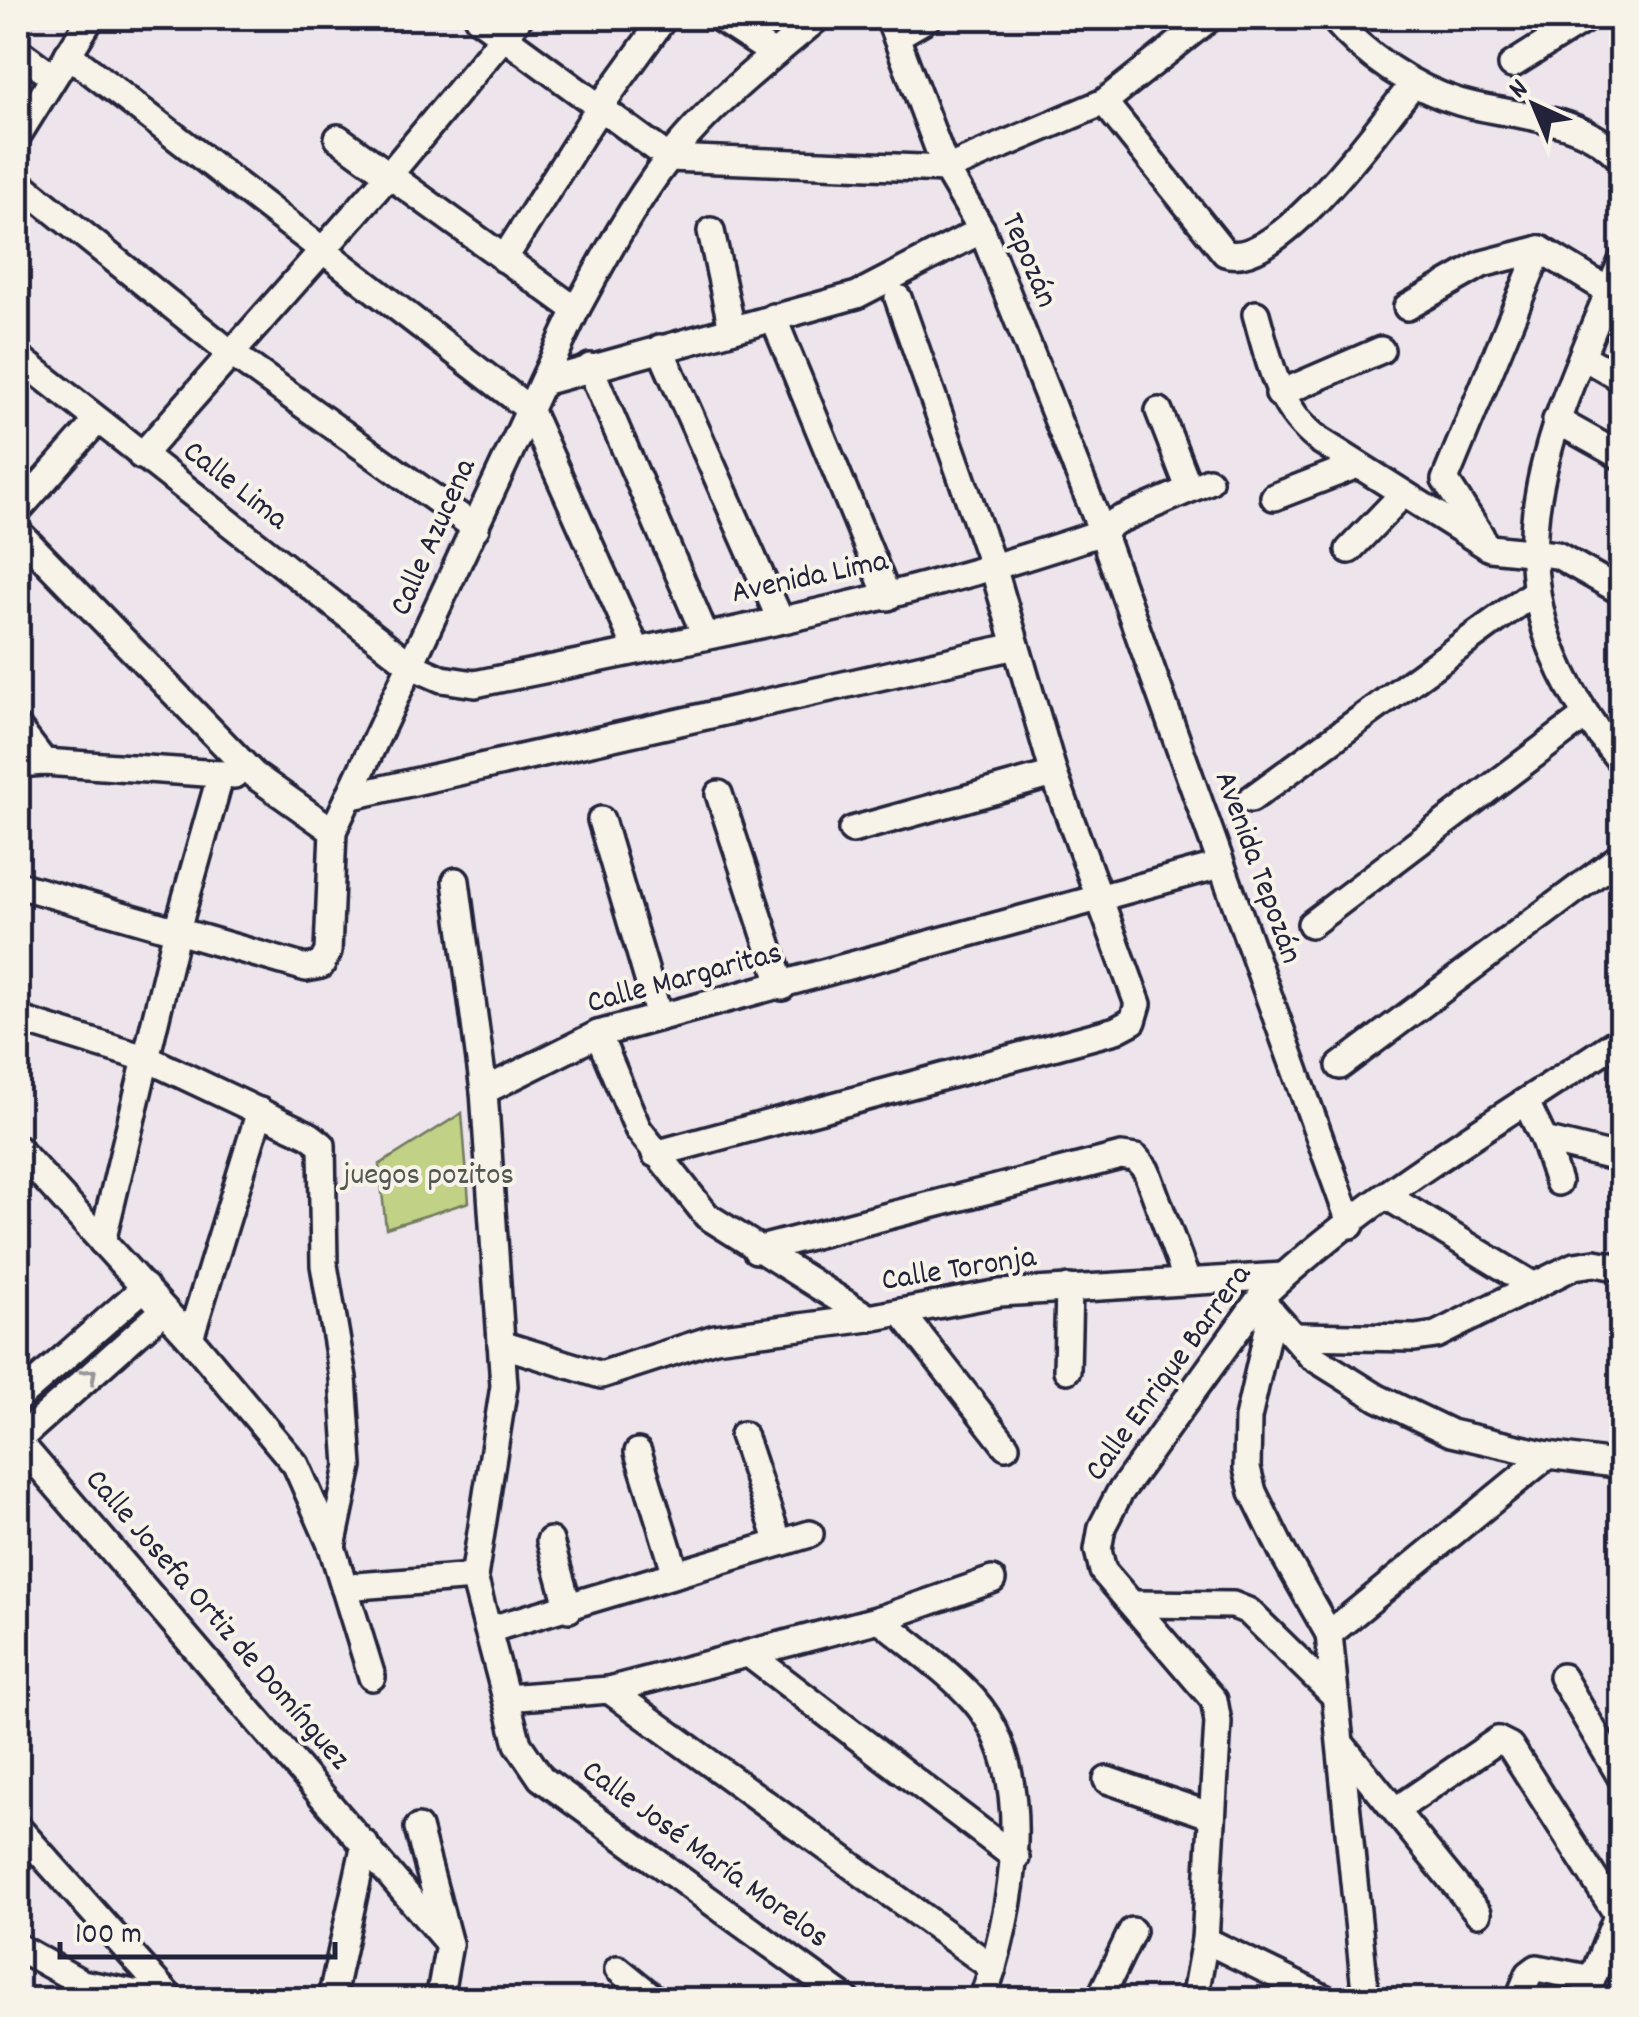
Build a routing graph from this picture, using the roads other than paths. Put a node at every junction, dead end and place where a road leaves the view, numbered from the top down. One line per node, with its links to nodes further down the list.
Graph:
1 (91, 18): 13 (street)
2 (478, 18): 10 (street)
3 (664, 18): 19 (street)
4 (719, 18): 14 (street)
5 (818, 18): 14 (street, Calle Azucena)
6 (928, 18): 11 (street)
7 (1210, 18): 18 (street)
8 (1587, 18): 15 (street)
9 (1347, 22): 17 (street)
10 (512, 27): 19 (street); 25 (street)
11 (893, 27): 24 (street, Tepozán)
12 (18, 51): 16 (street)
13 (68, 54): 16 (street); 29 (street)
14 (774, 54): 22 (street, Calle Azucena)
15 (1512, 65)
16 (53, 78): 20 (street)
17 (1413, 84): 18 (street); 23 (street)
18 (1104, 102): 24 (street)
19 (599, 108): 22 (street); 31 (street)
20 (18, 135)
21 (338, 138): 25 (street)
22 (669, 158): 24 (street); 36 (street, Calle Azucena)
23 (1622, 161)
24 (946, 169): 27 (street, Tepozán)
25 (389, 175): 29 (street); 31 (street)
26 (18, 182): 42 (street)
27 (982, 230): 38 (street); 61 (street, Tepozán)
28 (712, 231): 39 (street)
29 (324, 248): 42 (street); 49 (street)
30 (1540, 249): 33 (street); 35 (street); 62 (street)
31 (504, 259): 36 (street)
32 (1622, 261): 33 (street)
33 (1608, 292): 43 (street)
34 (898, 298): 65 (street)
35 (1406, 308)
36 (576, 310): 47 (street, Calle Azucena)
37 (1256, 314): 48 (street)
38 (773, 318): 39 (street); 68 (street)
39 (732, 329): 40 (street)
40 (660, 348): 45 (street); 69 (street)
41 (1381, 350): 48 (street)
42 (232, 354): 53 (street); 59 (street)
43 (1582, 356): 46 (street); 51 (street)
44 (18, 358): 52 (street, Calle Lima)
45 (590, 367): 47 (street); 70 (street)
46 (1622, 379)
47 (543, 382): 49 (street, Calle Azucena)
48 (1278, 394): 55 (street)
49 (529, 409): 59 (street, Calle Azucena); 72 (street)
50 (1159, 411): 61 (street, Avenida Lima)
51 (1556, 420): 54 (street); 64 (street)
52 (97, 421): 53 (street, Calle Lima); 58 (street)
53 (141, 456): 73 (street, Calle Lima)
54 (1622, 458)
55 (1357, 465): 56 (street); 57 (street)
56 (1403, 494): 62 (street); 63 (street)
57 (1274, 497)
58 (18, 510)
59 (476, 528): 73 (street, Calle Azucena)
60 (18, 532): 81 (street)
61 (1102, 532): 65 (street, Avenida Lima); 89 (street, Avenida Tepozán)
62 (1490, 548): 64 (street)
63 (1349, 550)
64 (1533, 552): 66 (street); 67 (street)
65 (994, 570): 68 (street, Avenida Lima); 71 (street)
66 (1622, 592)
67 (1533, 593): 74 (street); 84 (street)
68 (888, 597): 69 (street, Avenida Lima)
69 (780, 618): 70 (street, Avenida Lima)
70 (704, 634): 72 (street, Avenida Lima)
71 (1016, 646): 80 (street); 83 (street)
72 (637, 650): 73 (street, Avenida Lima)
73 (412, 666): 83 (street, Calle Azucena)
74 (1584, 717): 77 (street); 93 (street)
75 (18, 728): 76 (street)
76 (44, 762): 78 (street); 79 (street)
77 (1622, 762)
78 (18, 764)
79 (221, 774): 81 (street); 94 (street)
80 (1054, 774): 86 (street); 92 (street)
81 (254, 775): 87 (street)
82 (719, 794): 95 (street)
83 (352, 796): 87 (street, Calle Azucena)
84 (1251, 799)
85 (601, 820): 96 (street)
86 (852, 830)
87 (333, 832): 94 (street, Calle Azucena)
88 (1622, 855): 101 (street)
89 (1220, 864): 92 (street, Calle Margaritas); 111 (street, Avenida Tepozán)
90 (456, 880): 102 (street)
91 (18, 885): 94 (street)
92 (1100, 900): 95 (street, Calle Margaritas); 107 (street)
93 (1312, 924)
94 (177, 930): 100 (street)
95 (782, 986): 96 (street, Calle Margaritas)
96 (658, 1017): 98 (street, Calle Margaritas)
97 (18, 1019): 100 (street)
98 (598, 1034): 102 (street, Calle Margaritas); 107 (street, Calle Toronja)
99 (1622, 1038): 103 (street, Calle Enrique Barrera)
100 (148, 1059): 104 (street); 112 (street)
101 (1340, 1066)
102 (484, 1092): 126 (street)
103 (1526, 1102): 105 (street); 110 (street, Calle Enrique Barrera)
104 (260, 1111): 125 (street); 138 (street)
105 (1544, 1140): 108 (street); 109 (street)
106 (18, 1149): 112 (street)
107 (655, 1154): 113 (street, Calle Toronja)
108 (1622, 1159)
109 (1558, 1182)
110 (1388, 1197): 111 (street, Calle Enrique Barrera); 117 (street)
111 (1351, 1225): 115 (street, Calle Enrique Barrera)
112 (102, 1242): 118 (street)
113 (756, 1250): 116 (street); 123 (street, Calle Toronja)
114 (1622, 1268): 117 (street)
115 (1284, 1276): 116 (street, Calle Toronja); 120 (street, Calle Enrique Barrera)
116 (1186, 1278): 119 (street, Calle Toronja)
117 (1530, 1284): 124 (street)
118 (145, 1286): 121 (street); 128 (street)
119 (1069, 1288): 122 (street, Calle Toronja); 127 (street)
120 (1266, 1305): 124 (street); 143 (street, Calle Enrique Barrera); 147 (street)
121 (164, 1310): 125 (street); 130 (street, one-way to 121)
122 (901, 1312): 123 (street, Calle Toronja); 131 (street)
123 (870, 1318): 126 (street)
124 (1294, 1336): 133 (street)
125 (190, 1338): 138 (street)
126 (501, 1344): 140 (street)
127 (1066, 1370)
128 (18, 1398)
129 (743, 1435): 137 (street)
130 (18, 1441): 161 (street, Calle Josefa Ortiz de Domínguez)
131 (1006, 1446)
132 (638, 1452): 139 (street)
133 (1548, 1456): 134 (street); 147 (street)
134 (1622, 1465)
135 (810, 1534): 137 (street)
136 (550, 1541): 144 (street)
137 (779, 1543): 139 (street)
138 (332, 1546): 142 (street)
139 (676, 1574): 144 (street)
140 (474, 1577): 142 (street); 146 (street)
141 (992, 1580): 145 (street)
142 (344, 1587): 149 (street)
143 (1133, 1604): 152 (street); 158 (street, Calle Enrique Barrera)
144 (569, 1608): 146 (street)
145 (880, 1619): 148 (street); 162 (street)
146 (488, 1630): 153 (street)
147 (1328, 1634): 152 (street)
148 (750, 1655): 151 (street); 162 (street)
149 (372, 1677)
150 (1562, 1677): 155 (street)
151 (609, 1690): 153 (street); 169 (street)
152 (1335, 1696): 154 (street)
153 (506, 1698): 176 (street, Calle José María Morelos)
154 (1341, 1744): 157 (street); 181 (street)
155 (1622, 1779)
156 (1106, 1780): 158 (street)
157 (1396, 1810): 163 (street); 164 (street)
158 (1212, 1816): 166 (street, Calle Enrique Barrera)
159 (18, 1828): 172 (street)
160 (418, 1828): 167 (street)
161 (365, 1844): 167 (street, Calle Josefa Ortiz de Domínguez); 173 (street)
162 (1016, 1858): 169 (street)
163 (1619, 1908): 171 (street)
164 (1478, 1913)
165 (1132, 1930): 178 (street)
166 (1204, 1940): 179 (street, Calle Enrique Barrera); 180 (street)
167 (449, 1944): 174 (street)
168 (18, 1947): 172 (street)
169 (994, 1968): 177 (street)
170 (618, 1969): 175 (street)
171 (1588, 1989): 182 (street)
172 (171, 2000)
173 (331, 2000)
174 (438, 2000)
175 (656, 2000)
176 (847, 2000)
177 (982, 2000)
178 (1099, 2000)
179 (1194, 2000)
180 (1328, 2000)
181 (1366, 2000)
182 (1518, 2000)

